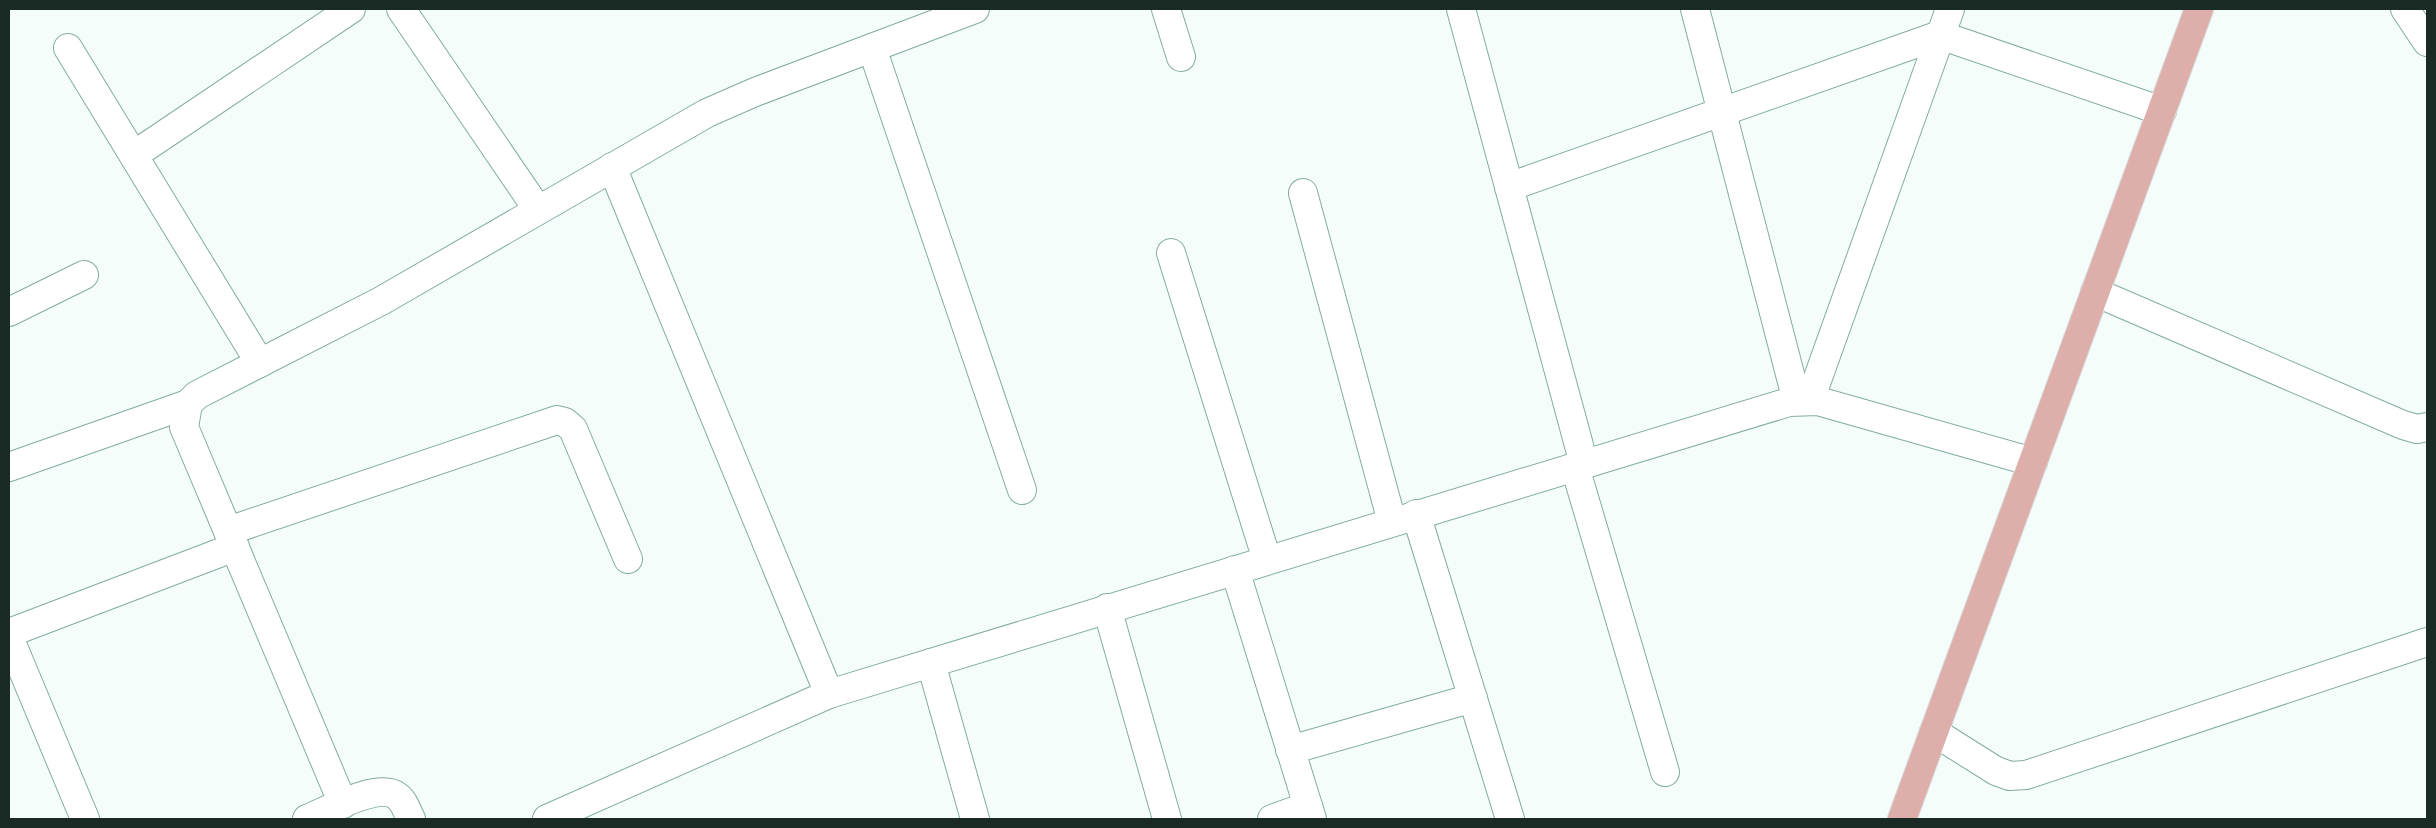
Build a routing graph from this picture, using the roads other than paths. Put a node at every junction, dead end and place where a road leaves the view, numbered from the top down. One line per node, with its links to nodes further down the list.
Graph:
1 (351, 9): 16 (street)
2 (401, 9): 20 (street)
3 (975, 9): 12 (street)
4 (1166, 9): 13 (street)
5 (1461, 9): 18 (street)
6 (1695, 9): 15 (street)
7 (2199, 9): 14 (main road)
8 (2405, 9): 10 (street)
9 (1944, 19): 14 (street); 15 (street); 26 (street)
10 (2427, 42)
11 (68, 48): 16 (street)
12 (872, 48): 17 (street); 32 (street)
13 (1181, 57)
14 (2162, 111): 23 (main road)
15 (1722, 112): 18 (street); 26 (street)
16 (134, 155): 25 (street)
17 (612, 167): 20 (street); 43 (street)
18 (1509, 188): 30 (street)
19 (1303, 193): 33 (street)
20 (538, 210): 25 (street)
21 (1171, 253): 36 (street)
22 (84, 275): 24 (street)
23 (2095, 292): 28 (street); 29 (main road)
24 (9, 312)
25 (260, 363): 27 (street)
26 (1804, 400): 29 (street); 30 (street)
27 (188, 404): 31 (street); 34 (street)
28 (2427, 428)
29 (2033, 462): 45 (main road)
30 (1579, 465): 33 (street); 47 (street)
31 (9, 467)
32 (1022, 490)
33 (1404, 518): 36 (street); 44 (street)
34 (232, 539): 35 (street); 39 (street); 48 (street)
35 (628, 559)
36 (1267, 560): 37 (street)
37 (1235, 570): 38 (street); 46 (street)
38 (1107, 608): 42 (street); 55 (street)
39 (9, 633)
40 (9, 637): 50 (street)
41 (2427, 642): 45 (street)
42 (931, 663): 43 (street); 54 (street)
43 (829, 694): 53 (street)
44 (1473, 698): 46 (street); 57 (street)
45 (1934, 732): 58 (main road)
46 (1290, 750): 49 (street)
47 (1665, 772)
48 (343, 804): 51 (street); 52 (street)
49 (1310, 813): 56 (street)
50 (84, 819)
51 (307, 819)
52 (411, 819)
53 (548, 819)
54 (975, 819)
55 (1167, 819)
56 (1272, 819)
57 (1510, 819)
58 (1902, 819)

